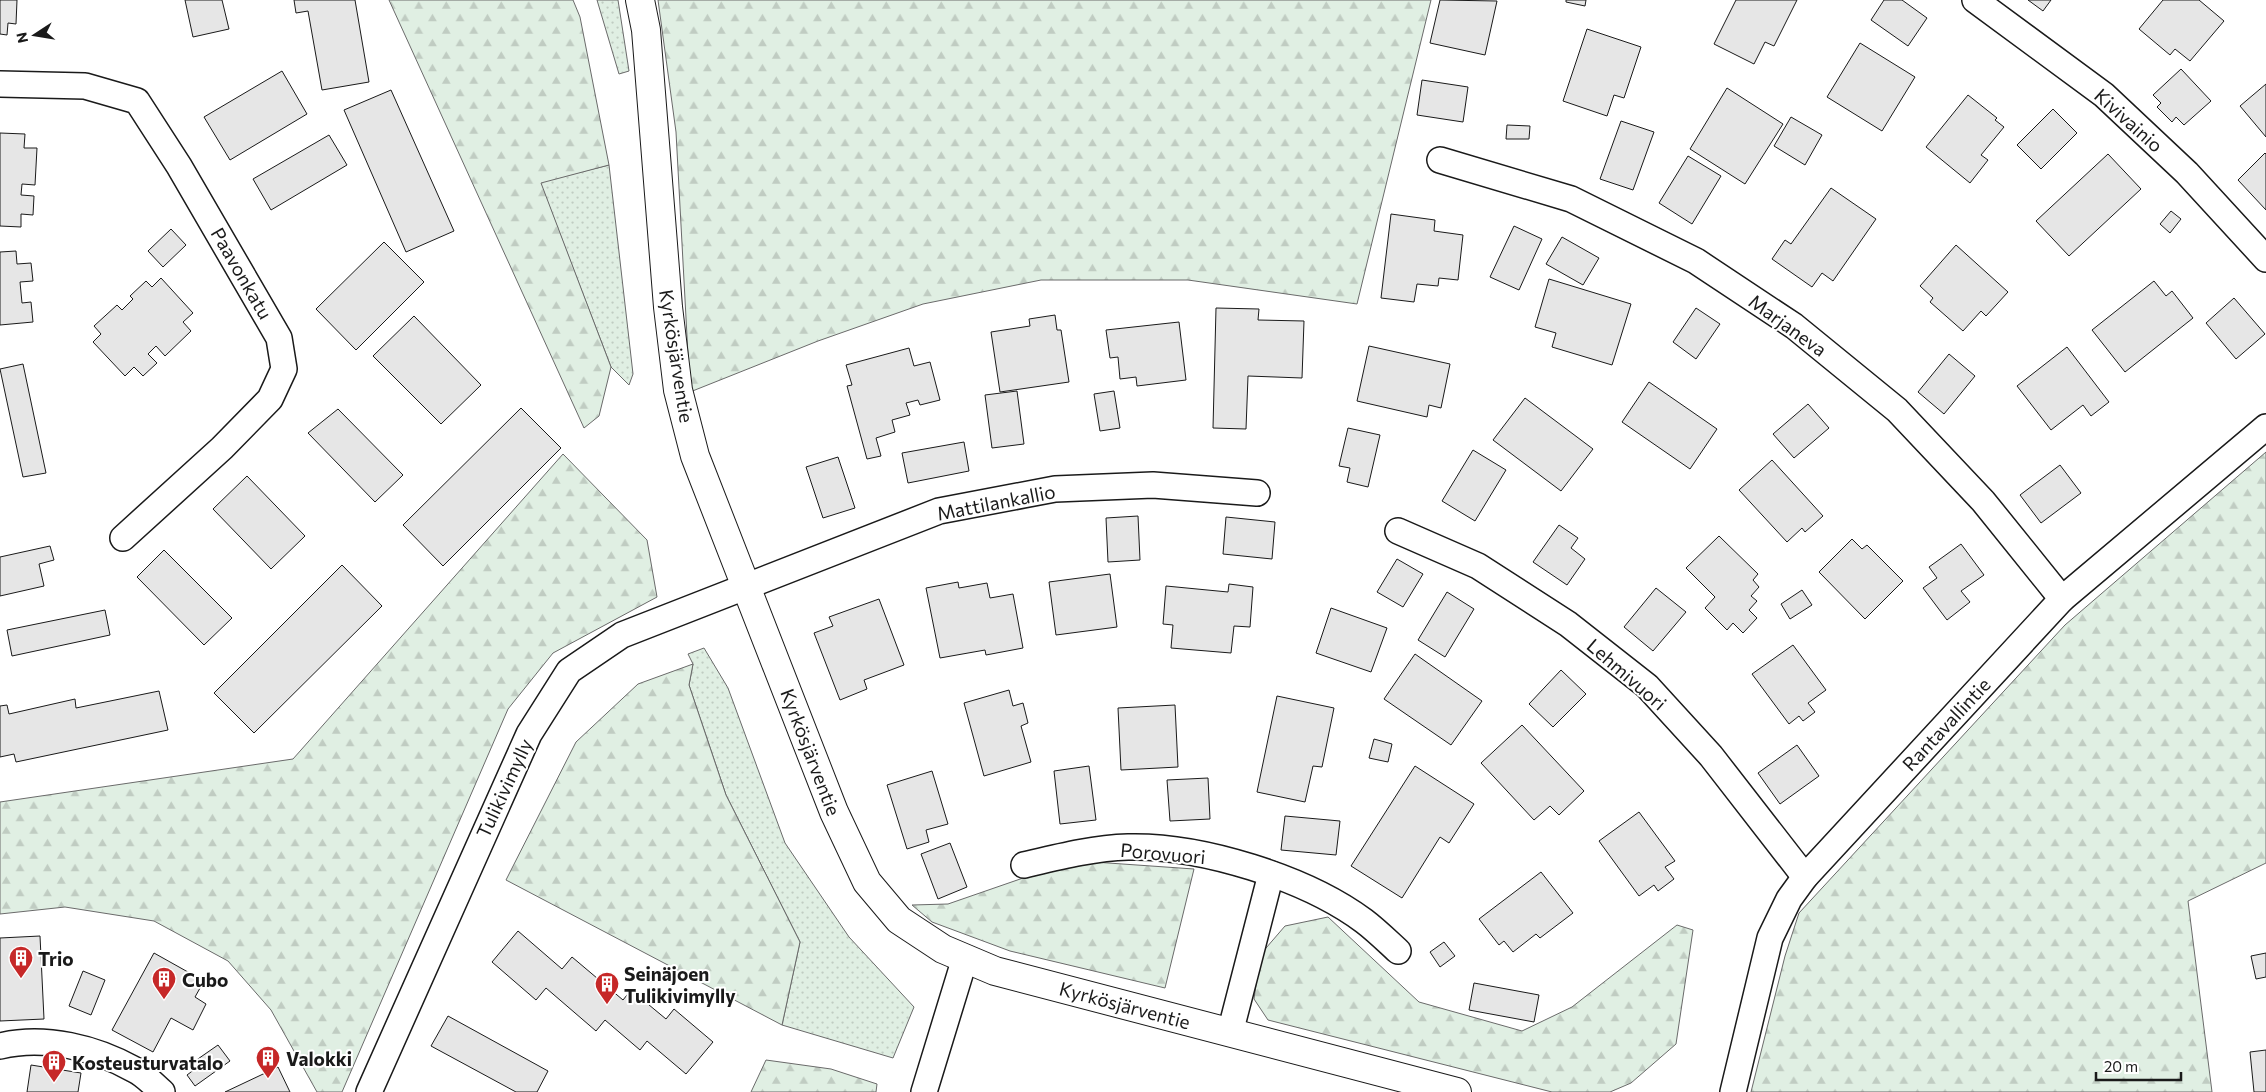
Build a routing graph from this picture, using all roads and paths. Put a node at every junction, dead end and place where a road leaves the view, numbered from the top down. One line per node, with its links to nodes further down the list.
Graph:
1 (640, 0): 10 (street, Kyrkösjärventie)
2 (1975, 0): 5 (street, Kivivainio)
3 (0, 84): 9 (street, Paavonkatu)
4 (1440, 160): 11 (street, Marjaneva)
5 (2266, 259)
6 (2266, 427): 11 (street, Rantavallintie)
7 (1257, 493): 10 (street, Mattilankallio)
8 (1398, 531): 14 (street, Lehmivuori)
9 (123, 538)
10 (747, 586): 16 (street, Kyrkösjärventie); 20 (street, Tulikivimylly)
11 (2062, 599): 14 (street, Rantavallintie)
12 (1024, 865): 13 (street, Porovuori)
13 (1271, 874): 15 (street, Porovuori); 17 (street)
14 (1805, 877): 23 (street, Rantavallintie)
15 (1398, 951)
16 (965, 958): 17 (street, Kyrkösjärventie); 21 (street)
17 (1230, 1033): 22 (street, Kyrkösjärventie)
18 (0, 1046): 19 (street)
19 (162, 1092)
20 (369, 1092)
21 (924, 1092)
22 (1457, 1092)
23 (1733, 1092)

